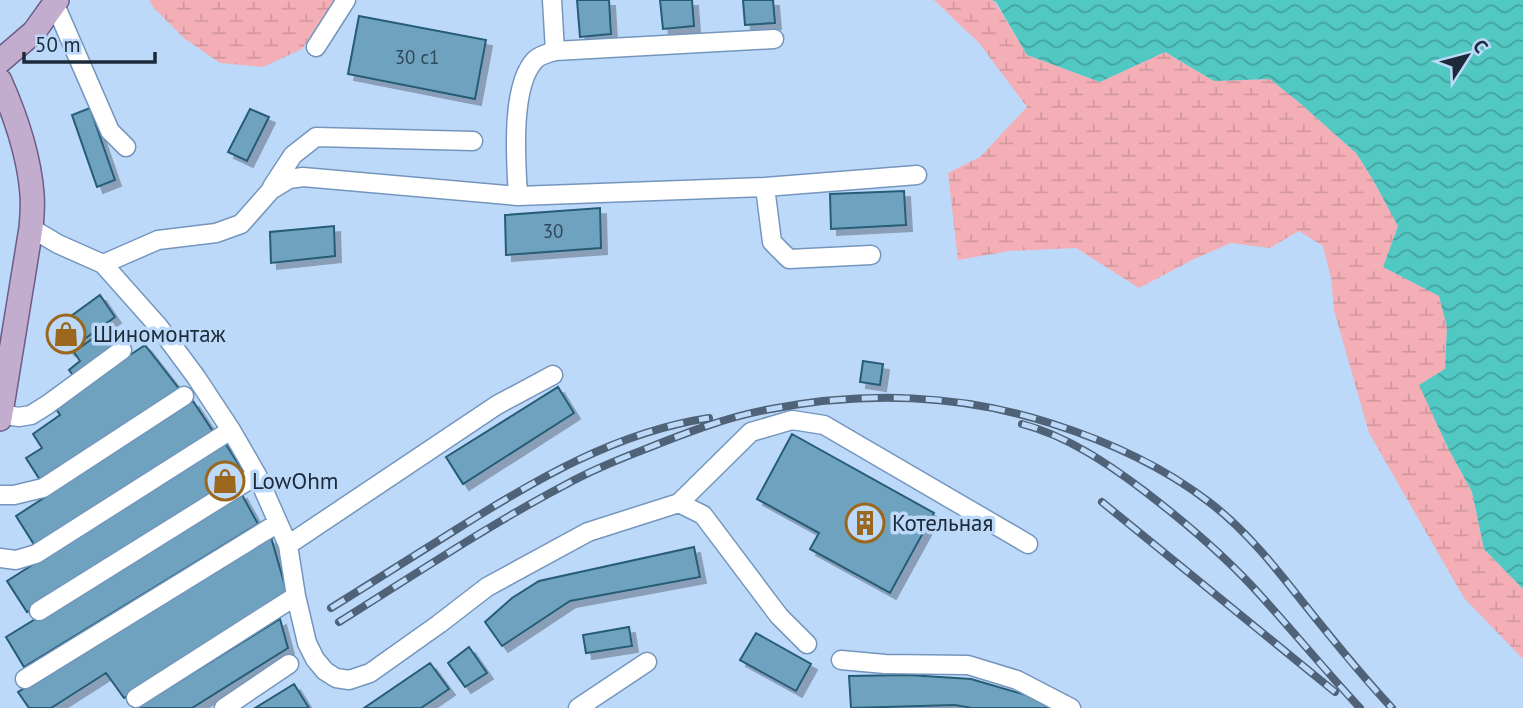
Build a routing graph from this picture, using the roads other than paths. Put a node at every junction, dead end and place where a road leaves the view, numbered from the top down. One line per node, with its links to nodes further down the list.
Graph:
1 (346, 0): 5 (street)
2 (552, 0): 6 (street)
3 (55, 1): 7 (main road); 10 (street)
4 (774, 39): 6 (street)
5 (316, 47)
6 (555, 51): 14 (street)
7 (0, 61)
8 (0, 81): 15 (main road)
9 (473, 141): 13 (street)
10 (126, 147)
11 (917, 175): 12 (street)
12 (765, 187): 14 (street); 16 (street)
13 (271, 190): 14 (street); 17 (street)
14 (518, 196)
15 (31, 228): 17 (street); 21 (main road)
16 (871, 255)
17 (103, 264): 22 (street)
18 (122, 350): 21 (street)
19 (553, 375): 28 (street)
20 (184, 396): 24 (street)
21 (0, 416)
22 (231, 430): 23 (street); 29 (street)
23 (257, 475): 26 (street); 31 (street)
24 (0, 495)
25 (679, 503): 27 (street); 30 (street); 32 (street)
26 (278, 523): 28 (street); 36 (street)
27 (1028, 544)
28 (288, 545): 30 (street)
29 (0, 558)
30 (296, 596): 37 (street)
31 (39, 611)
32 (807, 643)
33 (841, 660): 40 (street)
34 (647, 662): 39 (street)
35 (289, 664): 38 (street)
36 (25, 678)
37 (136, 698)
38 (224, 708)
39 (578, 708)
40 (1071, 708)

